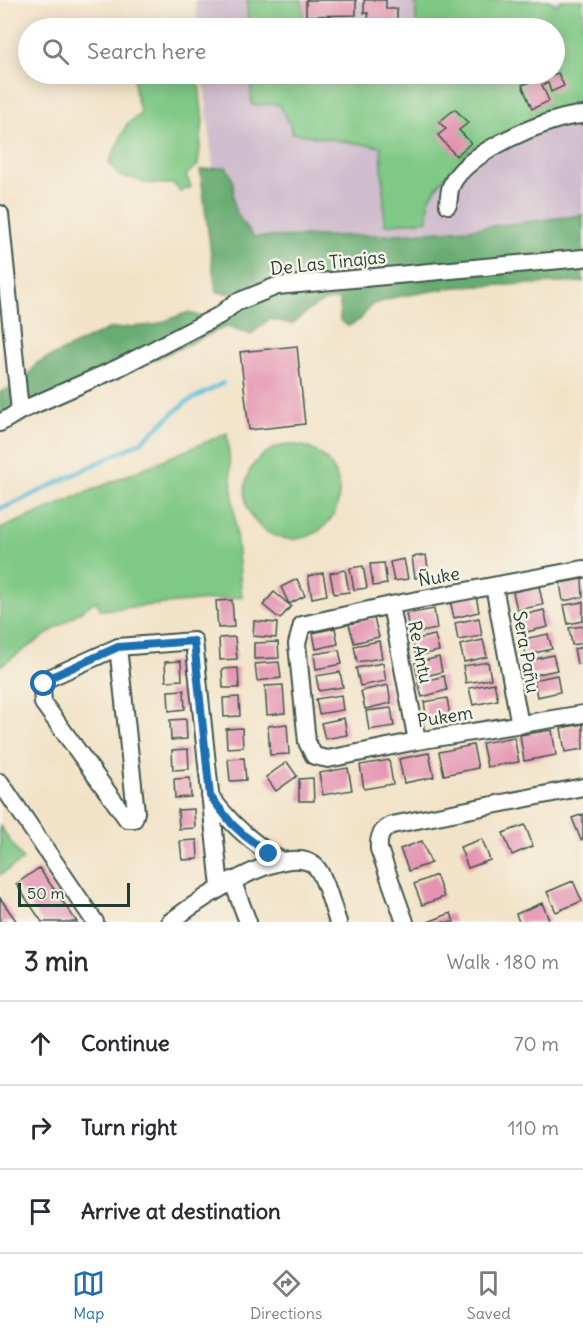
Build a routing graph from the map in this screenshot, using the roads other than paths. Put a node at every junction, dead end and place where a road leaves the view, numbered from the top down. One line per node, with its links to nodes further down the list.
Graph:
1 (583, 115): 2 (street)
2 (448, 205)
3 (0, 214): 5 (street)
4 (583, 258): 5 (street, De Las Tinajas)
5 (20, 411): 6 (street, De Las Tinajas)
6 (0, 423)
7 (583, 568): 8 (street, Ñuke)
8 (494, 586): 9 (street, Ñuke); 12 (street, Sera Pañu)
9 (391, 605): 13 (street, Re Antu); 14 (street, Ñuke)
10 (118, 647): 10 (street); 17 (street)
11 (583, 714): 12 (street, Pukem)
12 (520, 724): 13 (street, Pukem)
13 (417, 741): 14 (street, Pukem)
14 (314, 756)
15 (0, 782): 21 (street)
16 (583, 787): 25 (street)
17 (210, 796): 18 (street); 19 (street)
18 (282, 861): 19 (street); 24 (street)
19 (226, 884): 20 (street); 23 (street)
20 (190, 916): 22 (street)
21 (95, 922)
22 (170, 922)
23 (248, 922)
24 (338, 922)
25 (405, 922)

